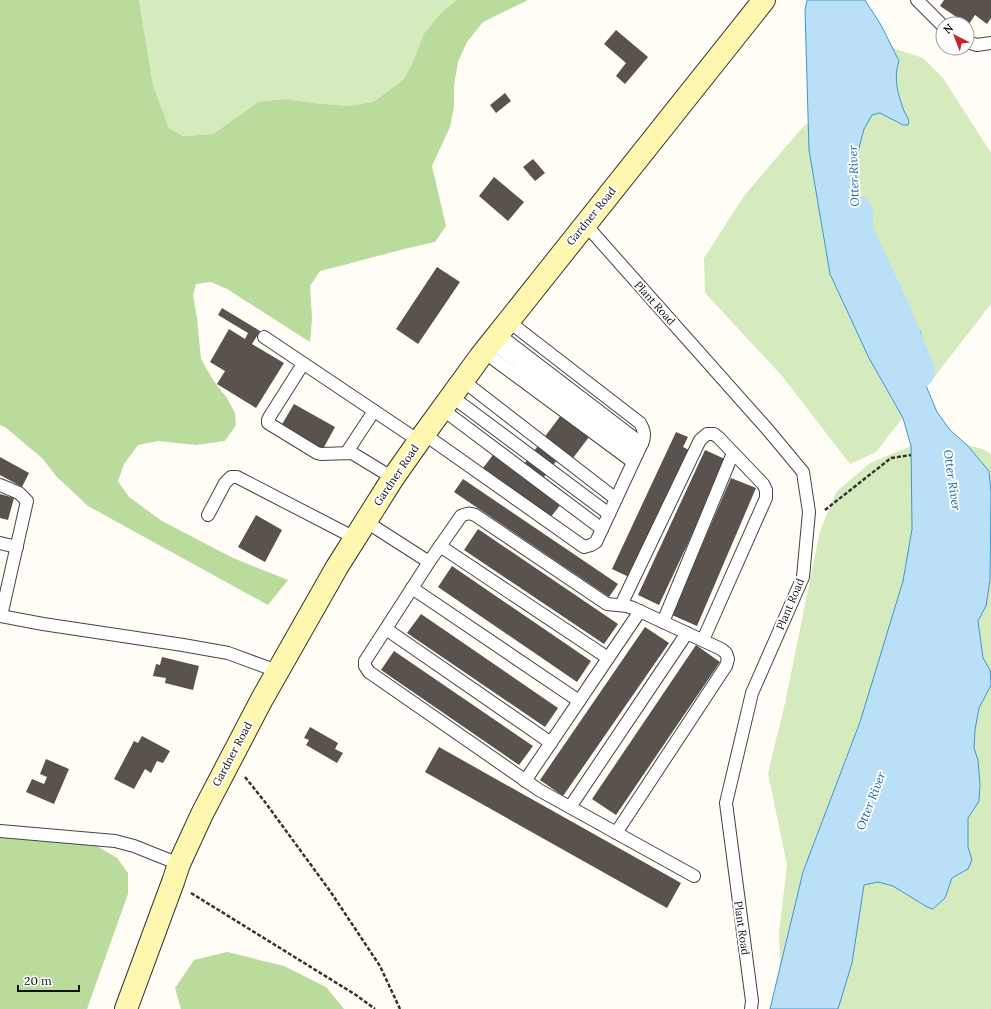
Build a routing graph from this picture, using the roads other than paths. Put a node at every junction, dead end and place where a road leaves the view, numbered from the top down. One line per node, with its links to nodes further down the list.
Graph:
1 (764, 0): 6 (main road, Gardner Road)
2 (917, 0): 3 (lane)
3 (935, 18)
4 (991, 43): 5 (lane)
5 (975, 44)
6 (585, 224): 8 (main road, Gardner Road); 46 (lane, Plant Road)
7 (264, 336): 9 (lane)
8 (495, 337): 10 (main road, Gardner Road); 14 (lane); 14 (lane); 14 (lane)
9 (303, 364): 11 (lane); 13 (lane)
10 (452, 395): 12 (main road, Gardner Road); 18 (lane); 19 (lane); 21 (lane)
11 (374, 411): 12 (lane); 13 (lane)
12 (421, 437): 16 (main road, Gardner Road); 21 (lane)
13 (347, 452): 16 (lane)
14 (637, 453): 18 (lane)
15 (733, 453): 28 (lane); 31 (lane); 34 (lane)
16 (393, 478): 22 (main road, Gardner Road)
17 (0, 485): 25 (lane)
18 (616, 499): 19 (lane)
19 (609, 514): 21 (lane)
20 (208, 515): 22 (lane)
21 (602, 529)
22 (360, 530): 26 (lane); 36 (main road, Gardner Road)
23 (0, 544): 25 (lane)
24 (440, 546): 26 (lane); 28 (lane); 35 (lane)
25 (17, 548): 30 (lane)
26 (429, 562): 27 (lane)
27 (412, 588): 32 (lane); 37 (lane)
28 (621, 605): 29 (lane)
29 (640, 611): 31 (lane); 35 (lane)
30 (0, 616): 36 (lane)
31 (663, 622): 33 (lane)
32 (386, 629): 38 (lane); 39 (lane)
33 (688, 633): 34 (lane); 40 (lane)
34 (703, 640): 42 (lane)
35 (608, 658): 37 (lane)
36 (277, 671): 43 (main road, Gardner Road)
37 (579, 701): 38 (lane)
38 (551, 743): 39 (lane)
39 (525, 781): 40 (lane)
40 (570, 807): 42 (lane)
41 (0, 831): 43 (lane)
42 (616, 832): 44 (lane)
43 (176, 873): 45 (main road, Gardner Road)
44 (694, 876)
45 (126, 1009)
46 (751, 1009)

